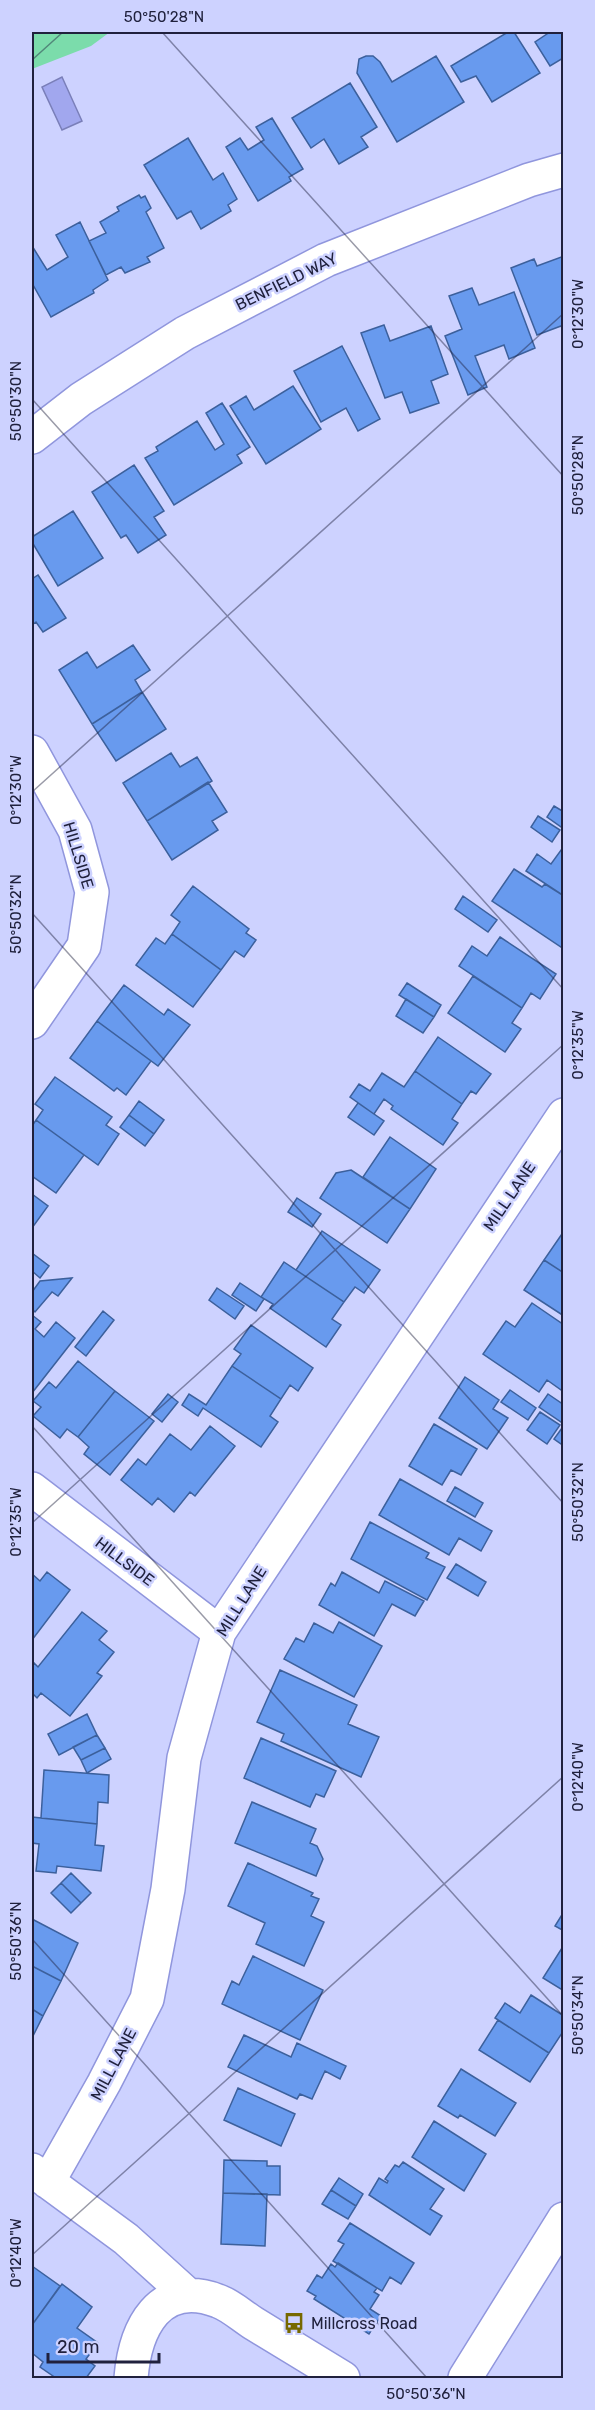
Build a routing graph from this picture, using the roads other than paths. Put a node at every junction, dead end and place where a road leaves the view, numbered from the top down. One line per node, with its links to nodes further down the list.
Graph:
1 (564, 170): 2 (street, BENFIELD WAY)
2 (32, 437)
3 (32, 752): 4 (street, HILLSIDE)
4 (32, 1022)
5 (564, 1115): 7 (street, MILL LANE)
6 (32, 1489): 7 (street, HILLSIDE)
7 (219, 1632): 8 (street, MILL LANE)
8 (40, 2176): 10 (street)
9 (564, 2219): 13 (street)
10 (188, 2295): 11 (street); 12 (street)
11 (130, 2379)
12 (343, 2379)
13 (465, 2379)

